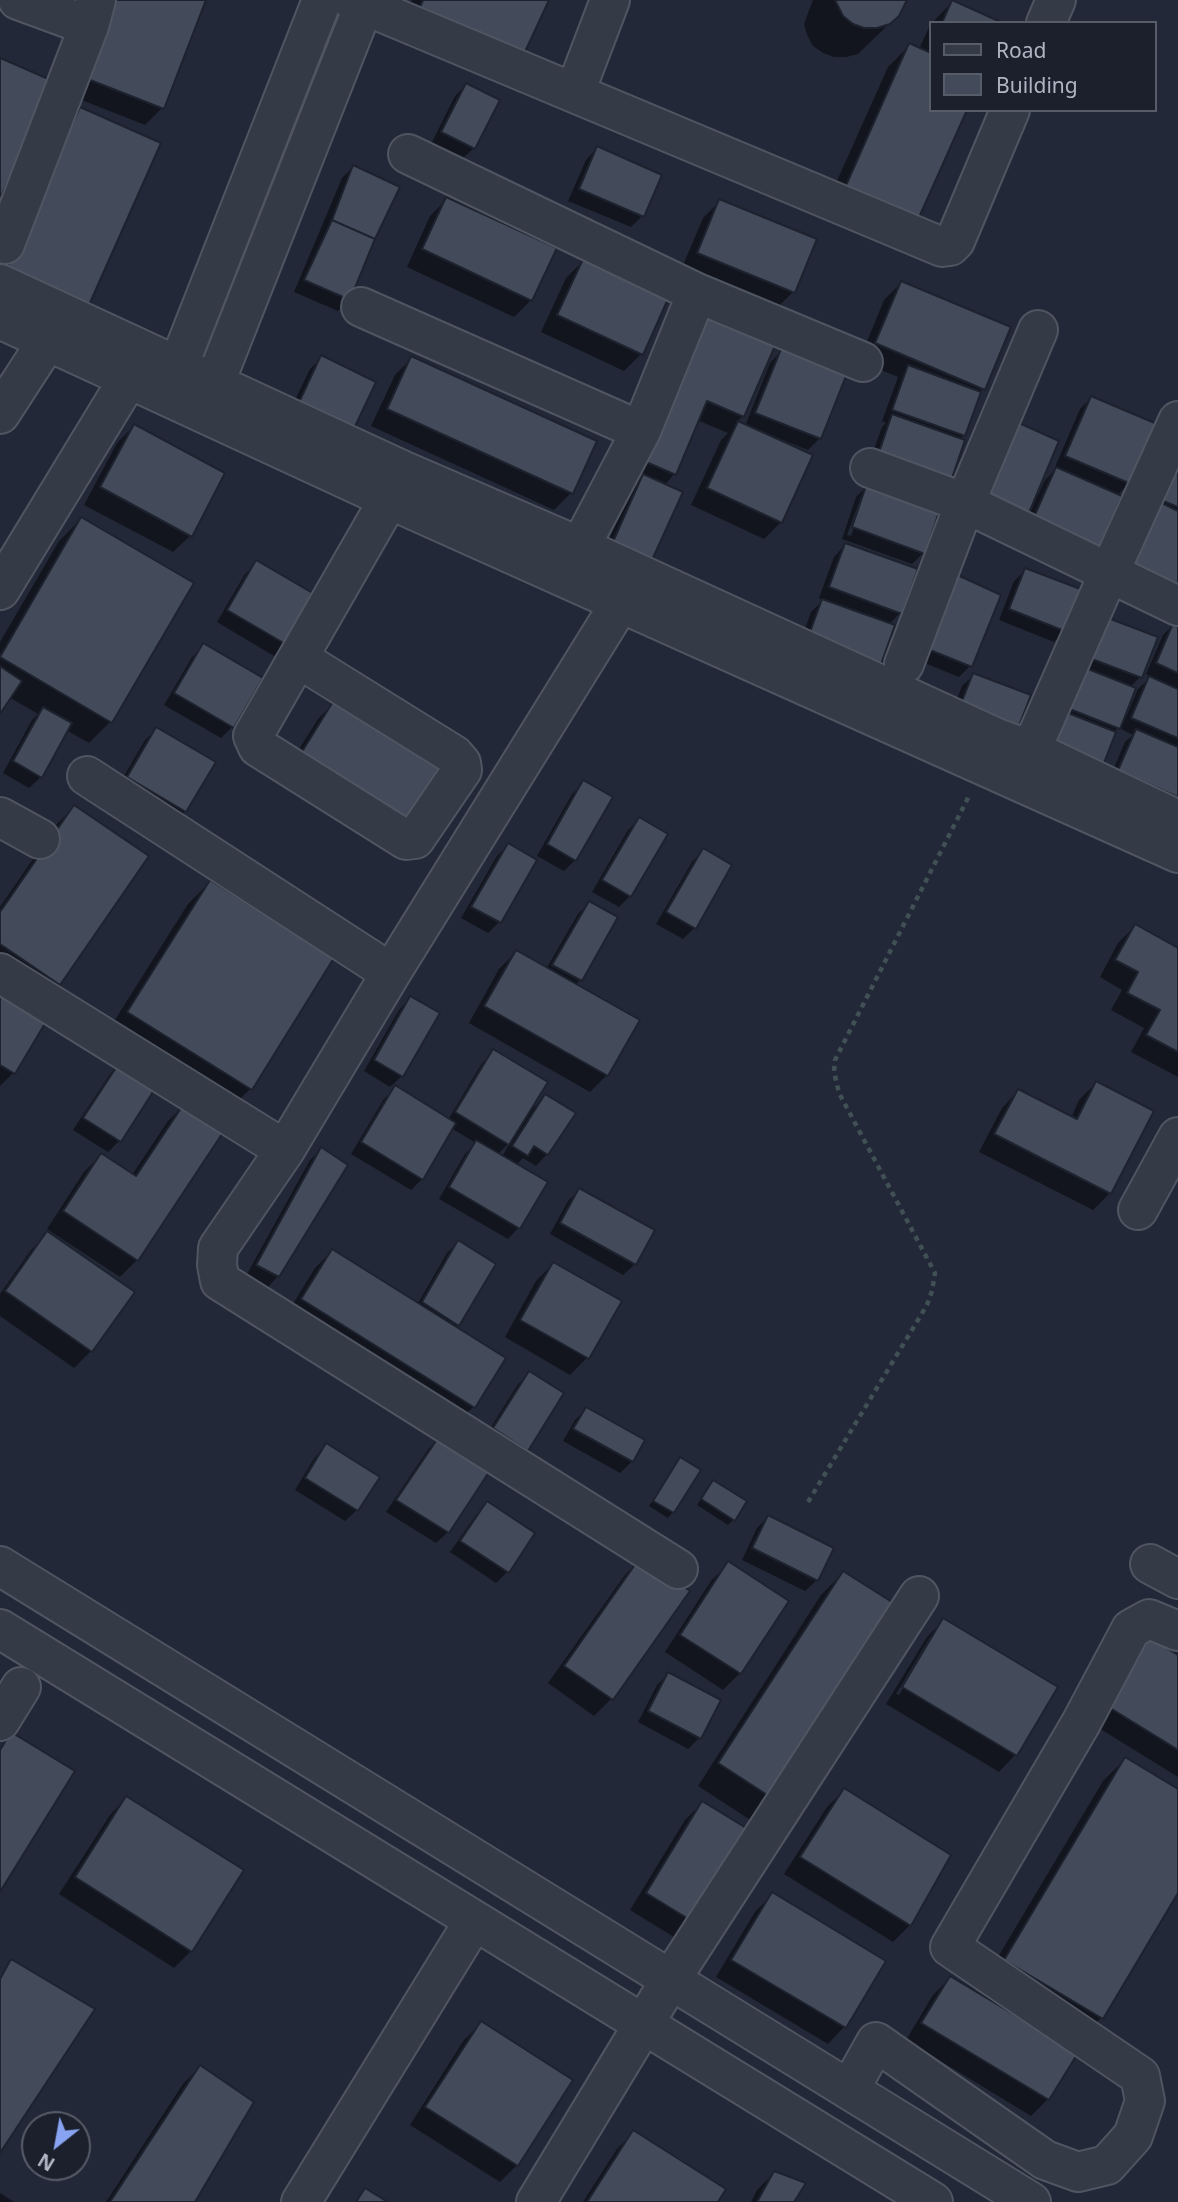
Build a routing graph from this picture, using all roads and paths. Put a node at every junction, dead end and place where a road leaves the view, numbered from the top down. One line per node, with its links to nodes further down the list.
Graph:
1 (18, 0): 6 (street)
2 (322, 0): 20 (street)
3 (610, 0): 8 (street)
4 (1056, 0): 7 (street)
5 (359, 2): 8 (street); 21 (street)
6 (92, 13): 11 (street)
7 (1047, 21)
8 (575, 92): 9 (street)
9 (1009, 112)
10 (408, 154): 13 (street)
11 (5, 244)
12 (0, 284): 20 (street)
13 (697, 293): 18 (street); 24 (street)
14 (361, 306): 24 (street)
15 (0, 318): 17 (street)
16 (1038, 330): 27 (street)
17 (48, 341): 19 (street); 22 (street)
18 (863, 362)
19 (129, 378): 20 (street); 30 (street)
20 (172, 381): 21 (street)
21 (209, 397): 26 (street); 28 (street)
22 (0, 414)
23 (1178, 421): 29 (street)
24 (641, 431): 28 (street)
25 (870, 468): 27 (street)
26 (388, 499): 31 (street); 33 (street)
27 (965, 503): 29 (street); 34 (street)
28 (580, 547): 35 (street)
29 (1109, 573): 32 (street); 35 (street)
30 (0, 590)
31 (621, 602): 36 (street); 43 (street)
32 (1178, 606)
33 (298, 658): 33 (street)
34 (904, 664)
35 (1031, 750): 39 (street)
36 (984, 767): 41 (street); 47 (path)
37 (87, 776): 43 (street)
38 (0, 817): 40 (street)
39 (1178, 820)
40 (40, 839)
41 (1178, 853)
42 (0, 973): 45 (street)
43 (391, 973): 45 (street)
44 (1178, 1137): 46 (street)
45 (285, 1150): 49 (street)
46 (1138, 1210)
47 (808, 1502)
48 (0, 1566): 56 (street)
49 (678, 1569)
50 (919, 1596): 56 (street)
51 (0, 1629): 55 (street)
52 (1178, 1631): 58 (street)
53 (21, 1687): 54 (street)
54 (0, 1721)
55 (474, 1920): 57 (street); 59 (street)
56 (671, 1979): 57 (street); 58 (street)
57 (642, 2024): 60 (street); 61 (street)
58 (849, 2090): 62 (street)
59 (301, 2202)
60 (536, 2202)
61 (933, 2202)
62 (1031, 2202)

